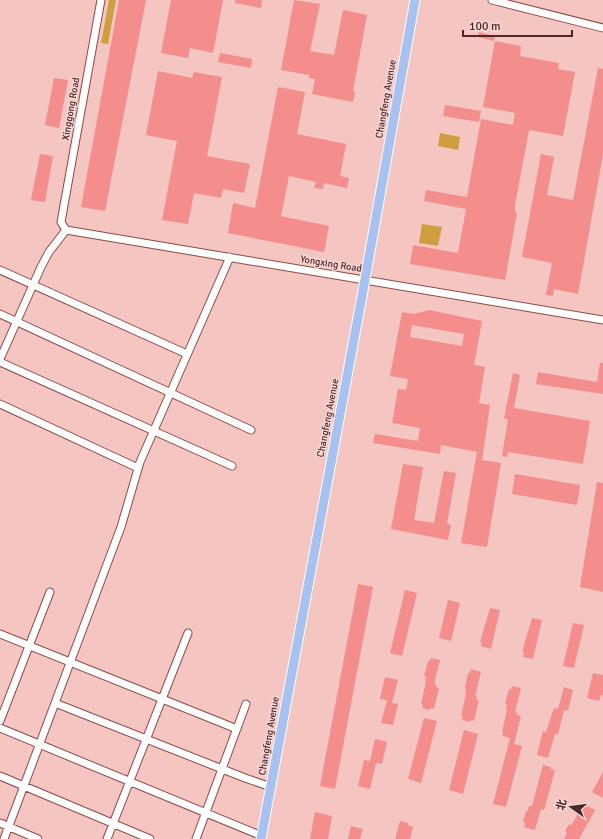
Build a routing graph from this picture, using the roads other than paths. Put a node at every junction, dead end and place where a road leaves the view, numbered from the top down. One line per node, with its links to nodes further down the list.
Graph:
1 (101, 0): 5 (street, Xinggong Road)
2 (415, 0): 8 (main road, Changfeng Avenue)
3 (492, 0): 4 (street)
4 (603, 28)
5 (66, 230): 6 (street, Yongxing Road); 9 (street)
6 (230, 257): 8 (street, Yongxing Road); 13 (street)
7 (0, 270): 9 (street)
8 (365, 280): 11 (street, Yongxing Road); 39 (main road, Changfeng Avenue)
9 (33, 285): 12 (street); 13 (street)
10 (0, 314): 12 (street)
11 (603, 320)
12 (17, 321): 14 (street); 16 (street)
13 (188, 354): 16 (street)
14 (0, 359)
15 (0, 362): 19 (street)
16 (170, 392): 18 (street); 19 (street)
17 (0, 404): 21 (street)
18 (251, 430)
19 (153, 431): 20 (street); 21 (street)
20 (232, 466)
21 (138, 468): 26 (street)
22 (50, 592): 25 (street)
23 (188, 633): 27 (street)
24 (0, 634): 25 (street)
25 (29, 646): 26 (street); 30 (street)
26 (70, 662): 27 (street); 28 (street)
27 (162, 699): 32 (street); 33 (street)
28 (55, 703): 33 (street); 34 (street)
29 (246, 704): 32 (street)
30 (0, 721)
31 (0, 728): 34 (street)
32 (237, 729): 35 (street)
33 (147, 739): 35 (street); 37 (street)
34 (39, 745): 37 (street); 38 (street)
35 (222, 769): 39 (street); 40 (street)
36 (0, 776): 38 (street)
37 (130, 782): 40 (street); 42 (street)
38 (24, 786): 42 (street); 43 (street)
39 (271, 786): 44 (main road, Changfeng Avenue)
40 (205, 813): 44 (street); 49 (street)
41 (0, 823): 43 (street)
42 (113, 824): 47 (street); 48 (street)
43 (9, 827): 45 (street); 46 (street)
44 (262, 838)
45 (4, 839)
46 (38, 839)
47 (107, 839)
48 (150, 839)
49 (196, 839)

